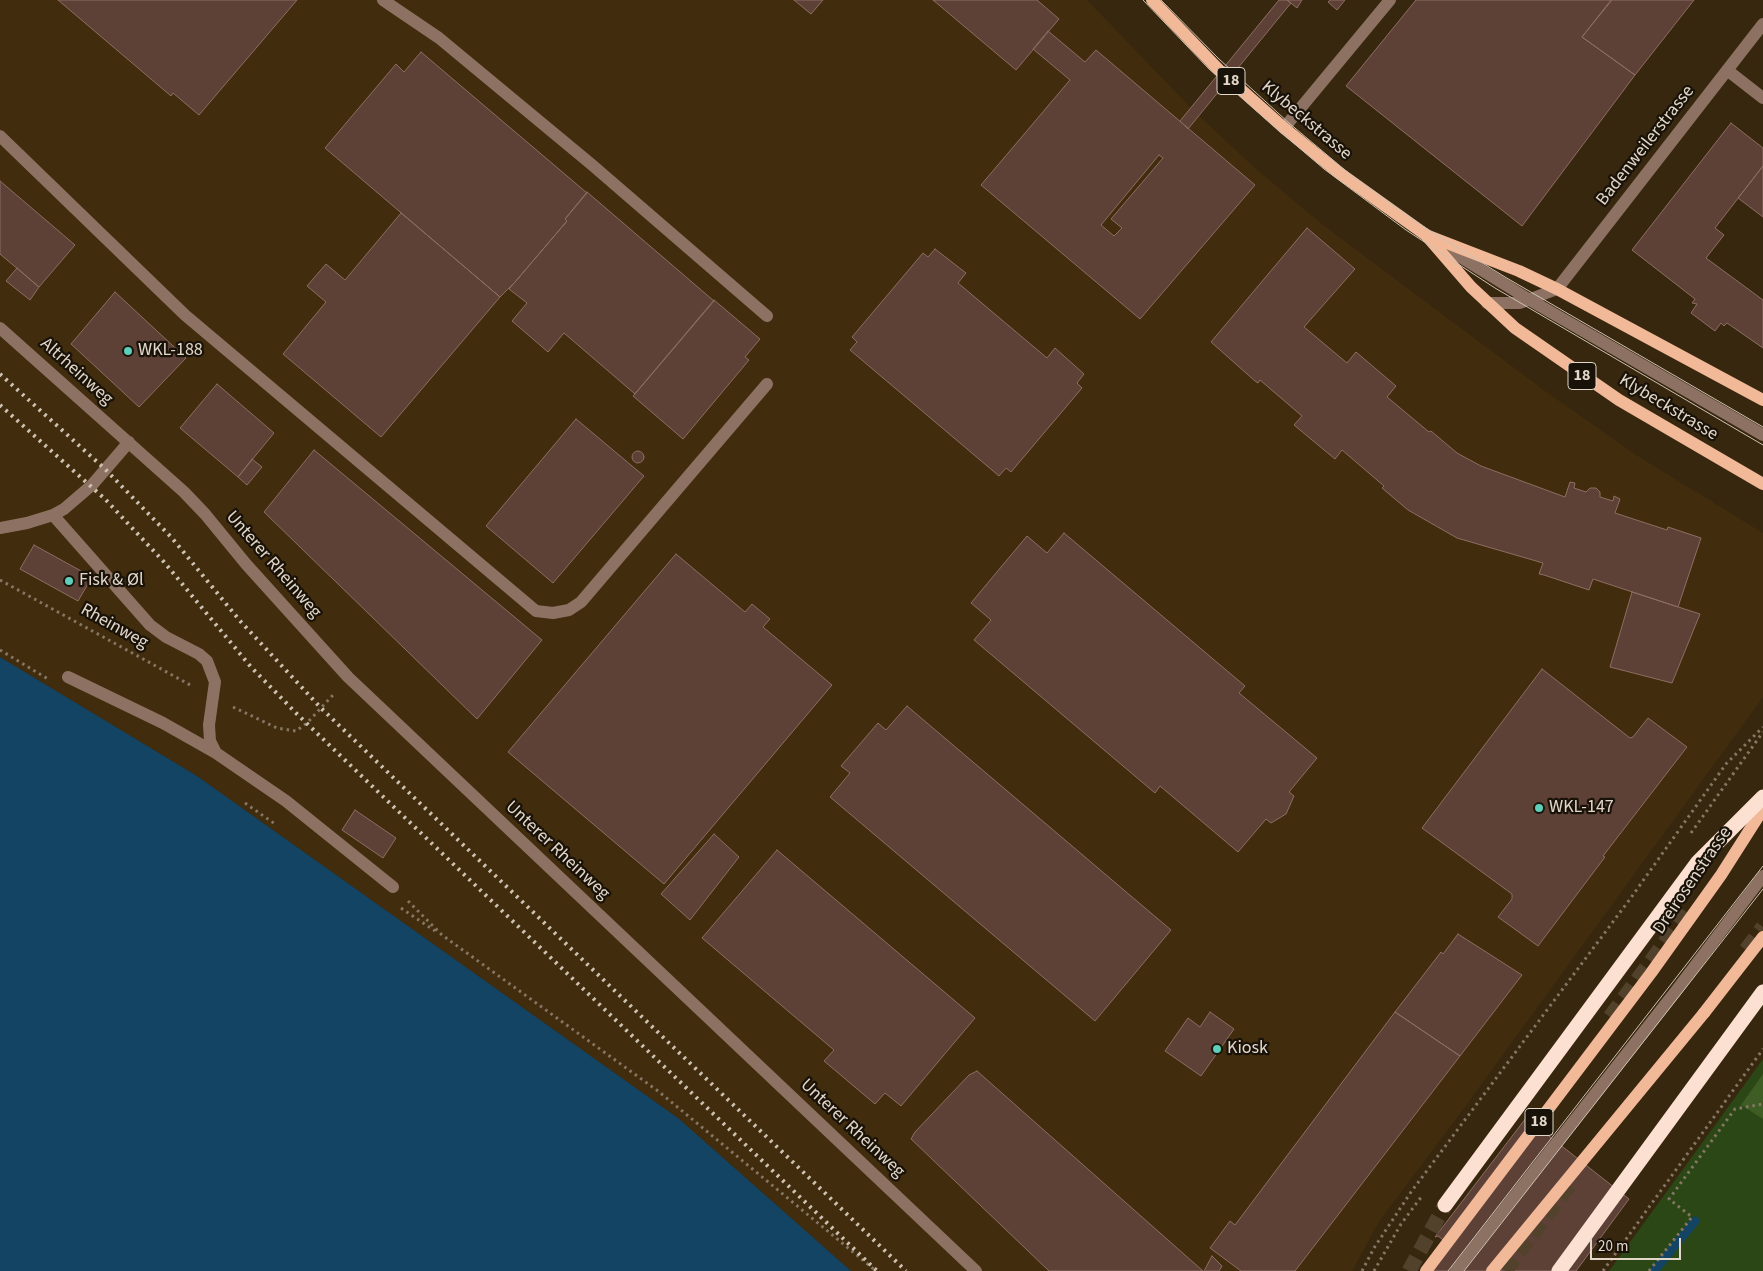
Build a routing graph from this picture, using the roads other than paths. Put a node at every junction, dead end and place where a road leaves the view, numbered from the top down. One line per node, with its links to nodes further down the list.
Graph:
1 (383, 0): 13 (street)
2 (1152, 0): 7 (main road, Klybeckstrasse / 18)
3 (1390, 0): 7 (street)
4 (1763, 24): 5 (street, Badenweilerstrasse)
5 (1727, 70): 6 (street); 10 (street, Badenweilerstrasse)
6 (1763, 98)
7 (1284, 128): 9 (main road, Klybeckstrasse / 18)
8 (0, 136): 15 (street)
9 (1426, 235): 10 (main road, Klybeckstrasse / 18); 11 (street); 12 (main road, Klybeckstrasse / 18)
10 (1557, 289): 11 (street); 16 (main road, Klybeckstrasse / 18)
11 (1530, 300): 12 (street); 17 (street)
12 (1487, 303): 19 (main road, Klybeckstrasse / 18)
13 (767, 316)
14 (0, 328): 18 (street, Altrheinweg)
15 (767, 384)
16 (1763, 400)
17 (1763, 435)
18 (129, 442): 20 (street); 31 (street, Unterer Rheinweg)
19 (1763, 484)
20 (53, 515): 21 (street); 23 (street)
21 (0, 528)
22 (68, 677): 23 (street)
23 (220, 756): 27 (street)
24 (1763, 797): 30 (highway)
25 (1763, 809): 32 (main road, Dreirosenstrasse / 18)
26 (1763, 876): 33 (street)
27 (393, 888)
28 (1763, 936): 34 (main road, bridge)
29 (1763, 992): 35 (highway)
30 (1445, 1206)
31 (976, 1271)
32 (1426, 1271)
33 (1456, 1271)
34 (1492, 1271)
35 (1559, 1271)

